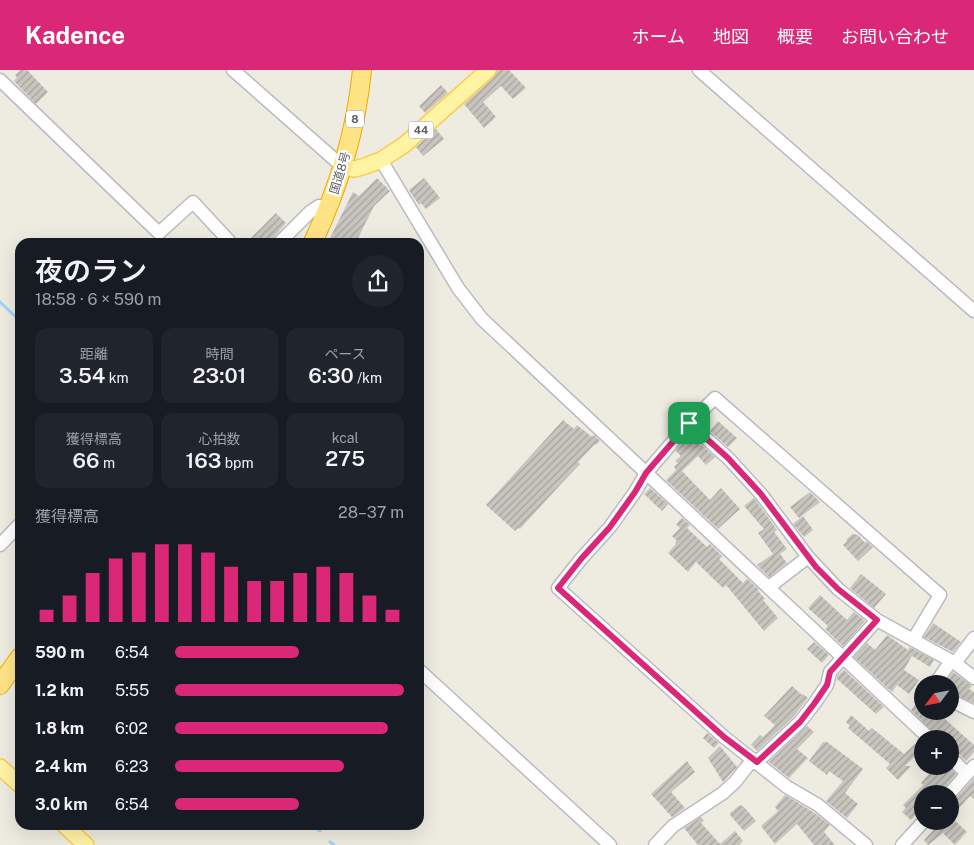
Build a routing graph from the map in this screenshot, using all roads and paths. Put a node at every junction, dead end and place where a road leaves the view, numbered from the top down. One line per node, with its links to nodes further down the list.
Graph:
1 (3, 70): 6 (street)
2 (234, 70): 9 (street)
3 (362, 70): 9 (highway, 国道8号 / 8)
4 (488, 70): 8 (main road, 44)
5 (699, 70): 14 (street)
6 (0, 73)
7 (0, 80): 11 (street)
8 (381, 160): 9 (main road, 44); 16 (street)
9 (343, 168): 10 (highway, 国道8号 / 8)
10 (329, 208): 12 (street); 13 (highway, 国道8号 / 8)
11 (227, 238)
12 (284, 238)
13 (315, 238)
14 (974, 311)
15 (689, 423): 16 (street); 19 (street); 23 (street)
16 (646, 473): 20 (street); 34 (street)
17 (15, 529): 18 (street)
18 (0, 545)
19 (808, 557): 20 (street); 21 (street)
20 (769, 587): 24 (street)
21 (877, 620): 23 (street); 24 (street)
22 (974, 638): 25 (street)
23 (913, 640): 25 (street)
24 (842, 657): 33 (street); 34 (street)
25 (953, 662): 28 (street); 29 (street)
26 (15, 664): 30 (highway)
27 (424, 675): 43 (street)
28 (942, 675)
29 (974, 678)
30 (0, 685)
31 (959, 704): 32 (street)
32 (974, 712)
33 (920, 730)
34 (755, 760): 44 (street); 45 (street)
35 (959, 763): 37 (street)
36 (0, 767): 38 (main road)
37 (971, 770): 39 (street)
38 (15, 780)
39 (957, 785)
40 (70, 830): 42 (main road)
41 (916, 830): 46 (street)
42 (86, 845)
43 (610, 845)
44 (656, 845)
45 (866, 845)
46 (902, 845)

